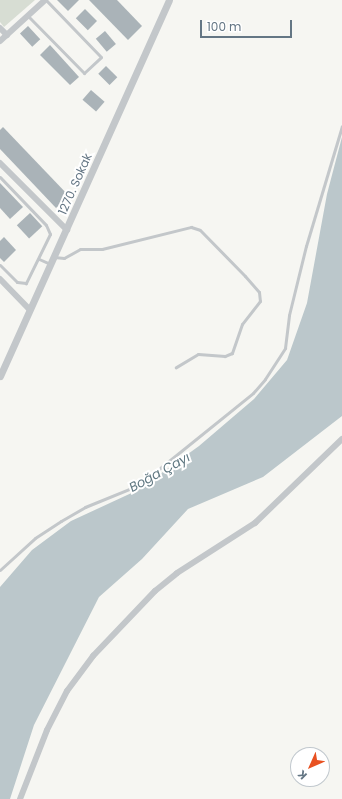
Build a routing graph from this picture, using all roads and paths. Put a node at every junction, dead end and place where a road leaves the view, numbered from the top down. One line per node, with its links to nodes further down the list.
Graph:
1 (45, 0): 3 (street); 3 (lane)
2 (169, 0): 10 (street, 1270. Sokak)
3 (28, 16): 5 (street)
4 (0, 28): 5 (street)
5 (7, 34): 6 (street)
6 (0, 41)
7 (342, 126): 20 (lane)
8 (0, 163): 10 (street)
9 (0, 177): 12 (lane)
10 (67, 230): 11 (street, 1270. Sokak)
11 (54, 257): 14 (street, 1270. Sokak); 17 (lane)
12 (39, 259): 13 (lane); 14 (lane)
13 (0, 265)
14 (51, 265): 16 (street, 1270. Sokak)
15 (0, 279): 16 (street)
16 (30, 310): 18 (street, 1270. Sokak)
17 (176, 367)
18 (0, 376)
19 (342, 439): 21 (street)
20 (0, 570)
21 (20, 799)

